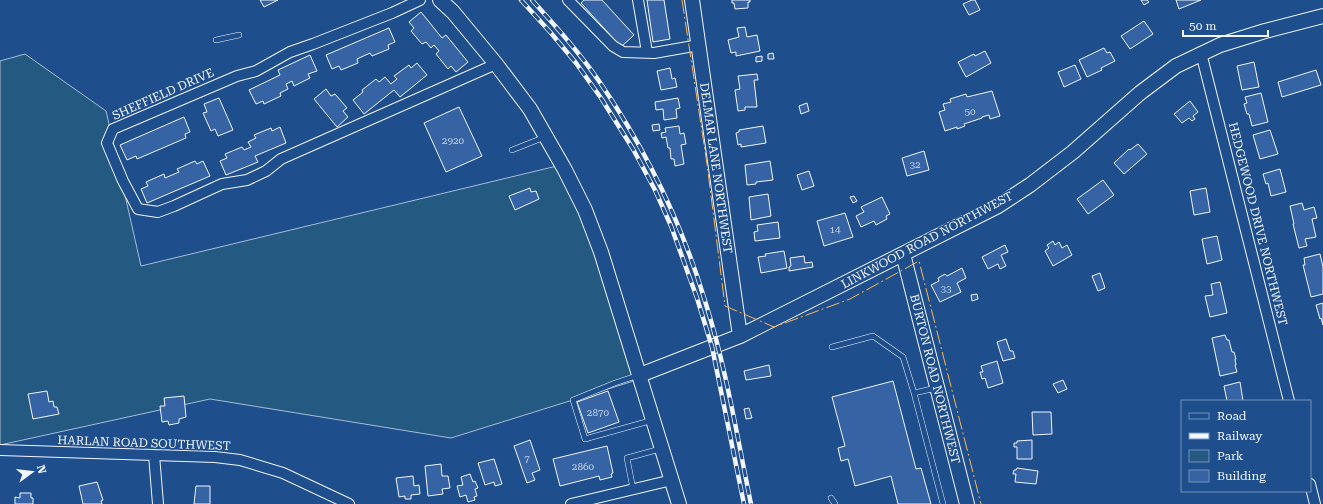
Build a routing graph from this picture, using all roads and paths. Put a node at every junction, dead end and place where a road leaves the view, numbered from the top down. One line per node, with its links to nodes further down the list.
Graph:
1 (420, 0): 12 (street, SHEFFIELD DRIVE)
2 (440, 0): 12 (street)
3 (568, 0): 10 (street)
4 (638, 0): 10 (street)
5 (692, 0): 9 (street, DELMAR LANE NORTHWEST)
6 (1323, 16): 11 (street, LINKWOOD ROAD NORTHWEST)
7 (239, 34): 8 (lane)
8 (216, 40)
9 (699, 45): 10 (street); 16 (street, DELMAR LANE NORTHWEST)
10 (647, 52)
11 (1201, 53): 15 (street, LINKWOOD ROAD NORTHWEST); 21 (street, HEDGEWOOD DRIVE NORTHWEST)
12 (496, 64): 13 (street)
13 (546, 137): 14 (lane); 18 (street)
14 (512, 150)
15 (903, 254): 16 (street, LINKWOOD ROAD NORTHWEST); 19 (street, BURTON ROAD NORTHWEST)
16 (740, 336): 18 (street, LINKWOOD ROAD NORTHWEST)
17 (832, 347): 20 (lane)
18 (640, 375): 22 (street); 22 (lane)
19 (937, 387): 20 (lane); 36 (street, BURTON ROAD NORTHWEST)
20 (914, 393): 35 (lane)
21 (1289, 400)
22 (654, 419): 23 (street)
23 (663, 449): 26 (street); 28 (lane)
24 (0, 450): 25 (street, HARLAN ROAD SOUTHWEST)
25 (154, 455): 30 (street); 31 (street, HARLAN ROAD SOUTHWEST)
26 (672, 480): 28 (street); 33 (street)
27 (1311, 488): 37 (street)
28 (633, 489): 32 (street)
29 (831, 498): 34 (lane)
30 (158, 504)
31 (350, 504)
32 (571, 504)
33 (679, 504)
34 (835, 504)
35 (943, 504)
36 (967, 504)
37 (1315, 504)

